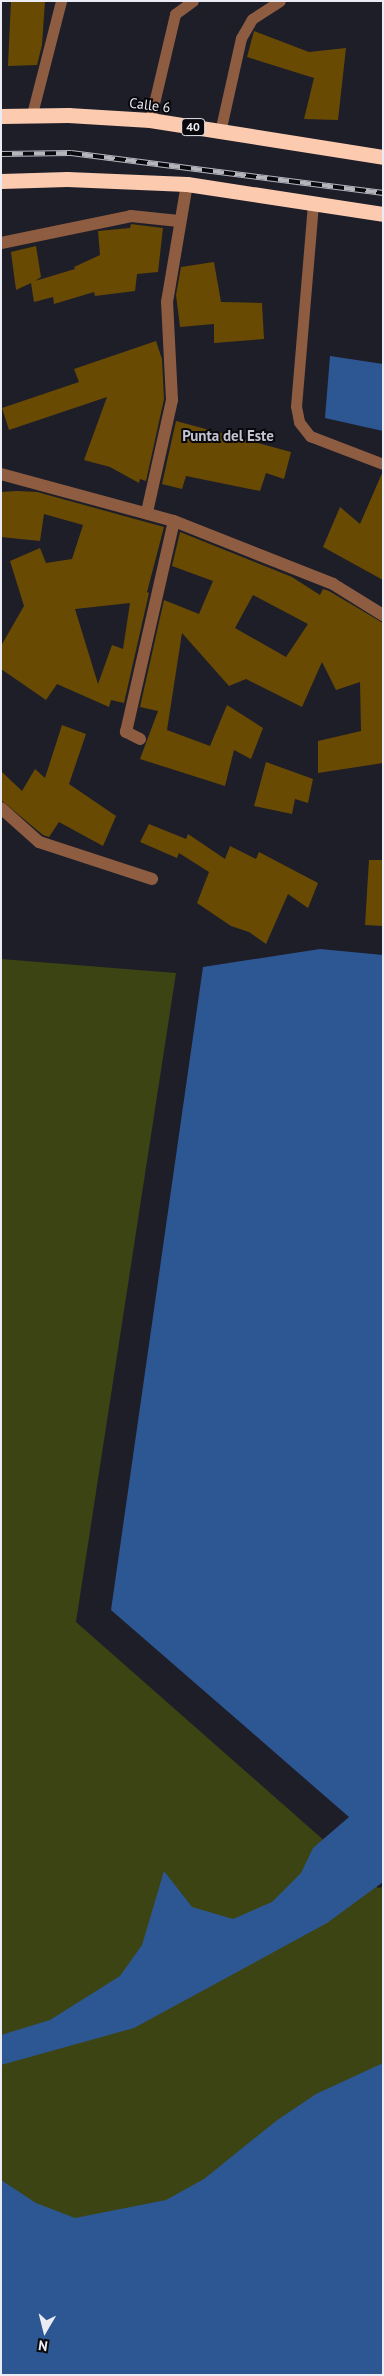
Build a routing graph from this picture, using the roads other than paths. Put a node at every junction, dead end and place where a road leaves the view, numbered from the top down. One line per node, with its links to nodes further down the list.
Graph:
1 (61, 1): 4 (lane)
2 (193, 1): 6 (lane)
3 (280, 1): 7 (lane)
4 (32, 114): 5 (highway, Calle 6 / 40); 6 (highway, Calle 6 / 40)
5 (1, 116)
6 (150, 120): 7 (highway, Calle 6 / 40)
7 (220, 132): 8 (highway, Calle 6 / 40)
8 (383, 157)
9 (1, 181): 10 (highway)
10 (187, 184): 11 (highway); 13 (street)
11 (313, 204): 12 (highway); 15 (lane)
12 (383, 214)
13 (179, 221): 14 (street); 17 (street)
14 (1, 244)
15 (383, 464)
16 (1, 474): 17 (street)
17 (147, 512): 18 (street)
18 (174, 521): 19 (street); 20 (street)
19 (383, 615)
20 (140, 740)
21 (1, 808): 22 (street)
22 (152, 879)

